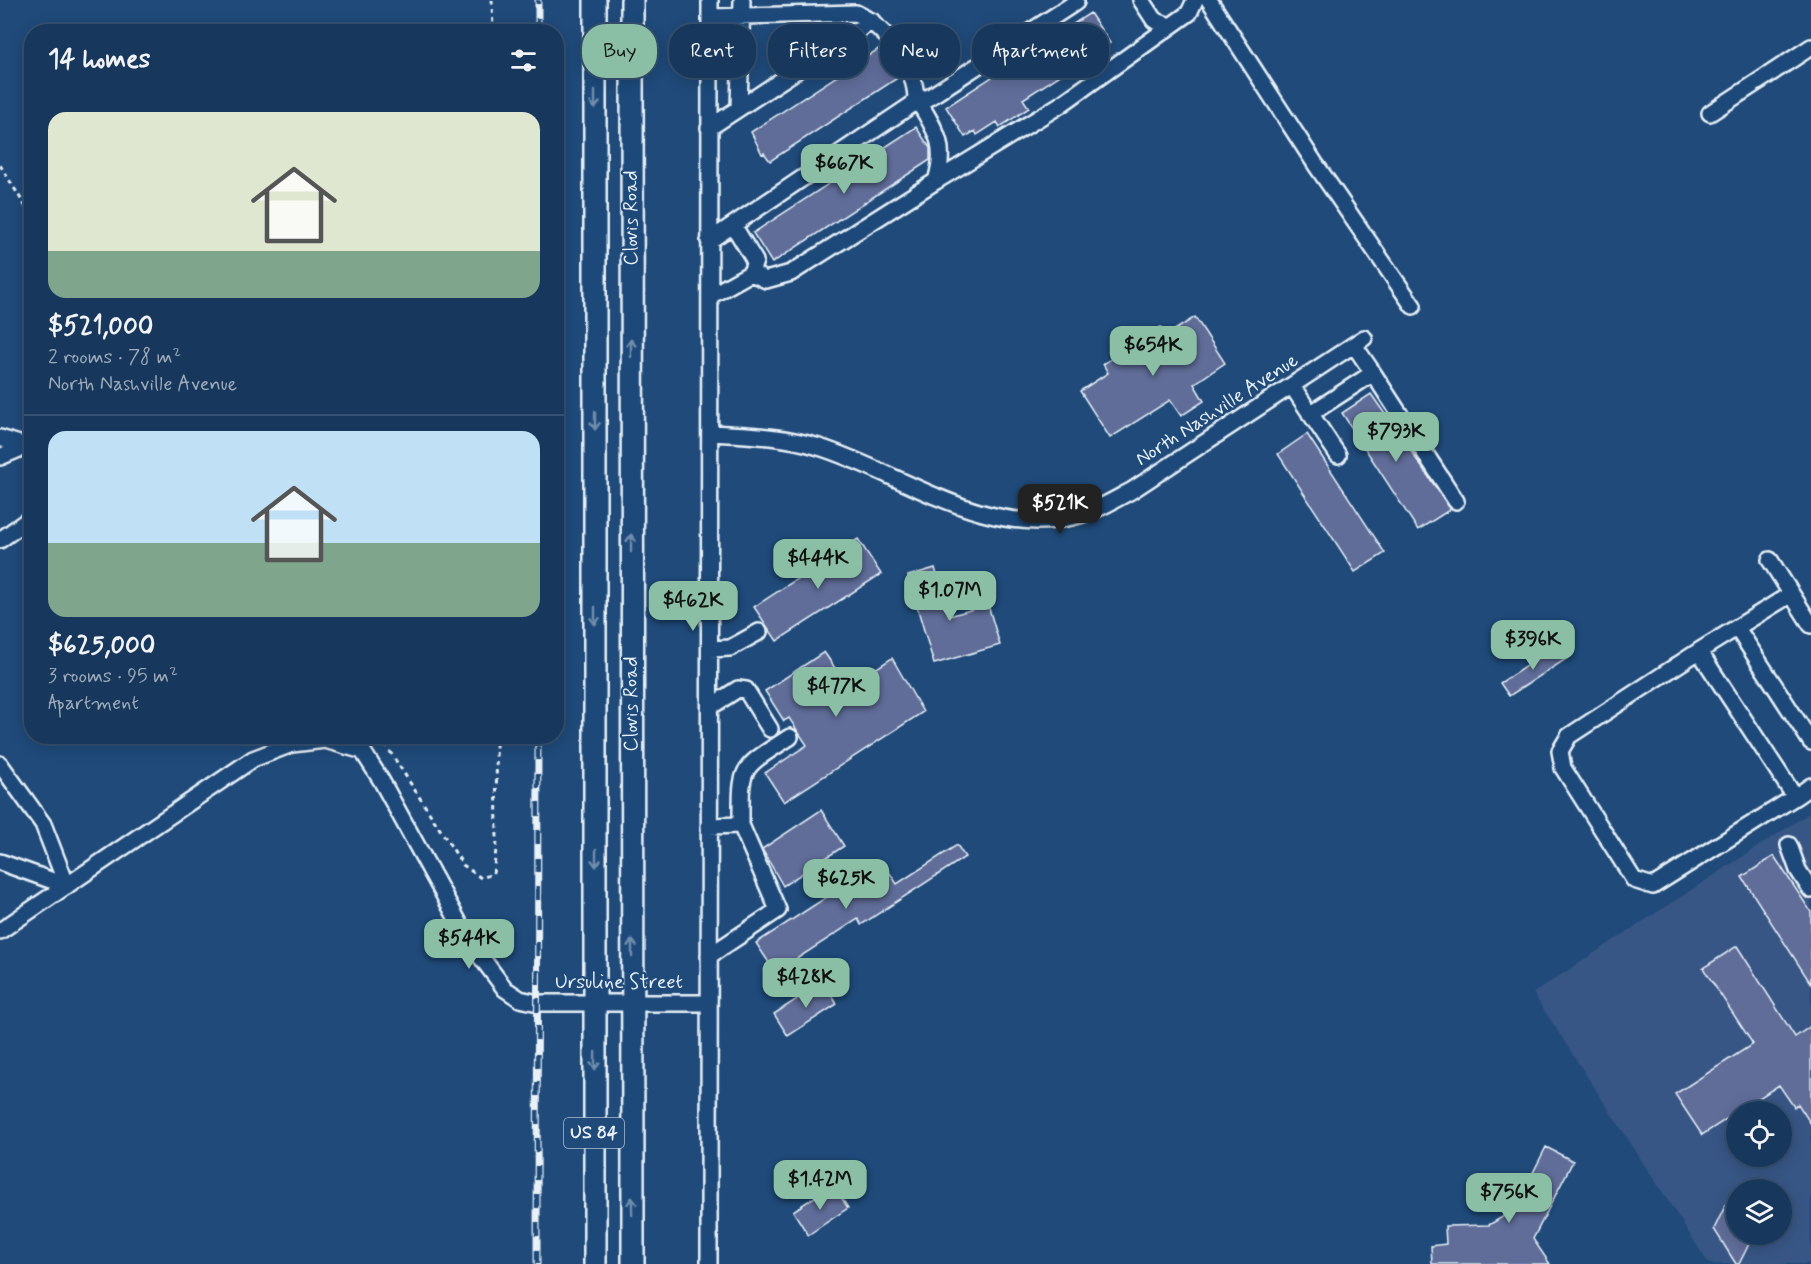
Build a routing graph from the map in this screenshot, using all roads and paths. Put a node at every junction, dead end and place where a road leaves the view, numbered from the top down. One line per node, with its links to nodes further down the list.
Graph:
1 (492, 0): 12 (path)
2 (595, 0): 67 (highway, Clovis Road / US 84, one-way to 67)
3 (632, 0): 69 (highway, Clovis Road / US 84, one-way to 3)
4 (710, 0): 10 (street)
5 (1075, 0): 15 (street)
6 (1141, 0): 13 (street)
7 (1195, 0): 13 (street)
8 (1209, 0): 26 (street)
9 (741, 8): 10 (street); 11 (street); 16 (street)
10 (710, 17): 18 (street)
11 (872, 21): 15 (street); 16 (street)
12 (493, 24)
13 (1170, 26): 20 (street)
14 (1811, 47): 17 (street)
15 (916, 98): 20 (street); 22 (street)
16 (740, 108): 18 (street)
17 (1710, 113)
18 (709, 128): 23 (street)
19 (0, 165): 21 (path)
20 (936, 181): 24 (street)
21 (24, 204)
22 (733, 225): 23 (street); 24 (street)
23 (709, 241): 25 (street)
24 (751, 273): 25 (street)
25 (710, 296): 30 (street)
26 (1413, 306)
27 (1371, 370): 28 (street, North Nashville Avenue); 29 (street); 36 (street)
28 (1292, 386): 29 (street); 30 (street, North Nashville Avenue)
29 (1310, 414): 34 (street)
30 (710, 433): 44 (street)
31 (0, 438): 32 (street)
32 (24, 445)
33 (24, 449): 35 (street)
34 (1338, 455)
35 (0, 457)
36 (1456, 501)
37 (24, 523): 38 (street)
38 (0, 540)
39 (1770, 560): 40 (street)
40 (1791, 594): 41 (street); 42 (street)
41 (1811, 625)
42 (1737, 628): 45 (street); 49 (street)
43 (759, 632): 44 (street)
44 (710, 649): 46 (street)
45 (1699, 651): 58 (street); 58 (street)
46 (710, 707): 47 (street); 60 (street)
47 (770, 729)
48 (789, 737): 59 (street)
49 (1811, 742)
50 (292, 744): 63 (street)
51 (339, 744): 55 (street)
52 (358, 744): 55 (street, Ursuline Street)
53 (385, 744): 54 (path)
54 (496, 744)
55 (363, 751): 67 (street, Ursuline Street)
56 (0, 764): 63 (street)
57 (1811, 786): 58 (street)
58 (1795, 797)
59 (741, 825): 60 (street); 66 (street)
60 (709, 826): 66 (street)
61 (1789, 845): 64 (street)
62 (0, 862): 63 (street)
63 (67, 886): 65 (street)
64 (1811, 890)
65 (0, 931)
66 (709, 956): 68 (street)
67 (596, 1003): 69 (street, Ursuline Street); 70 (highway, Clovis Road / US 84, one-way to 70)
68 (709, 1003): 69 (street, Ursuline Street); 72 (street)
69 (632, 1004): 71 (highway, Clovis Road / US 84, one-way to 69)
70 (595, 1264)
71 (633, 1264)
72 (709, 1264)

